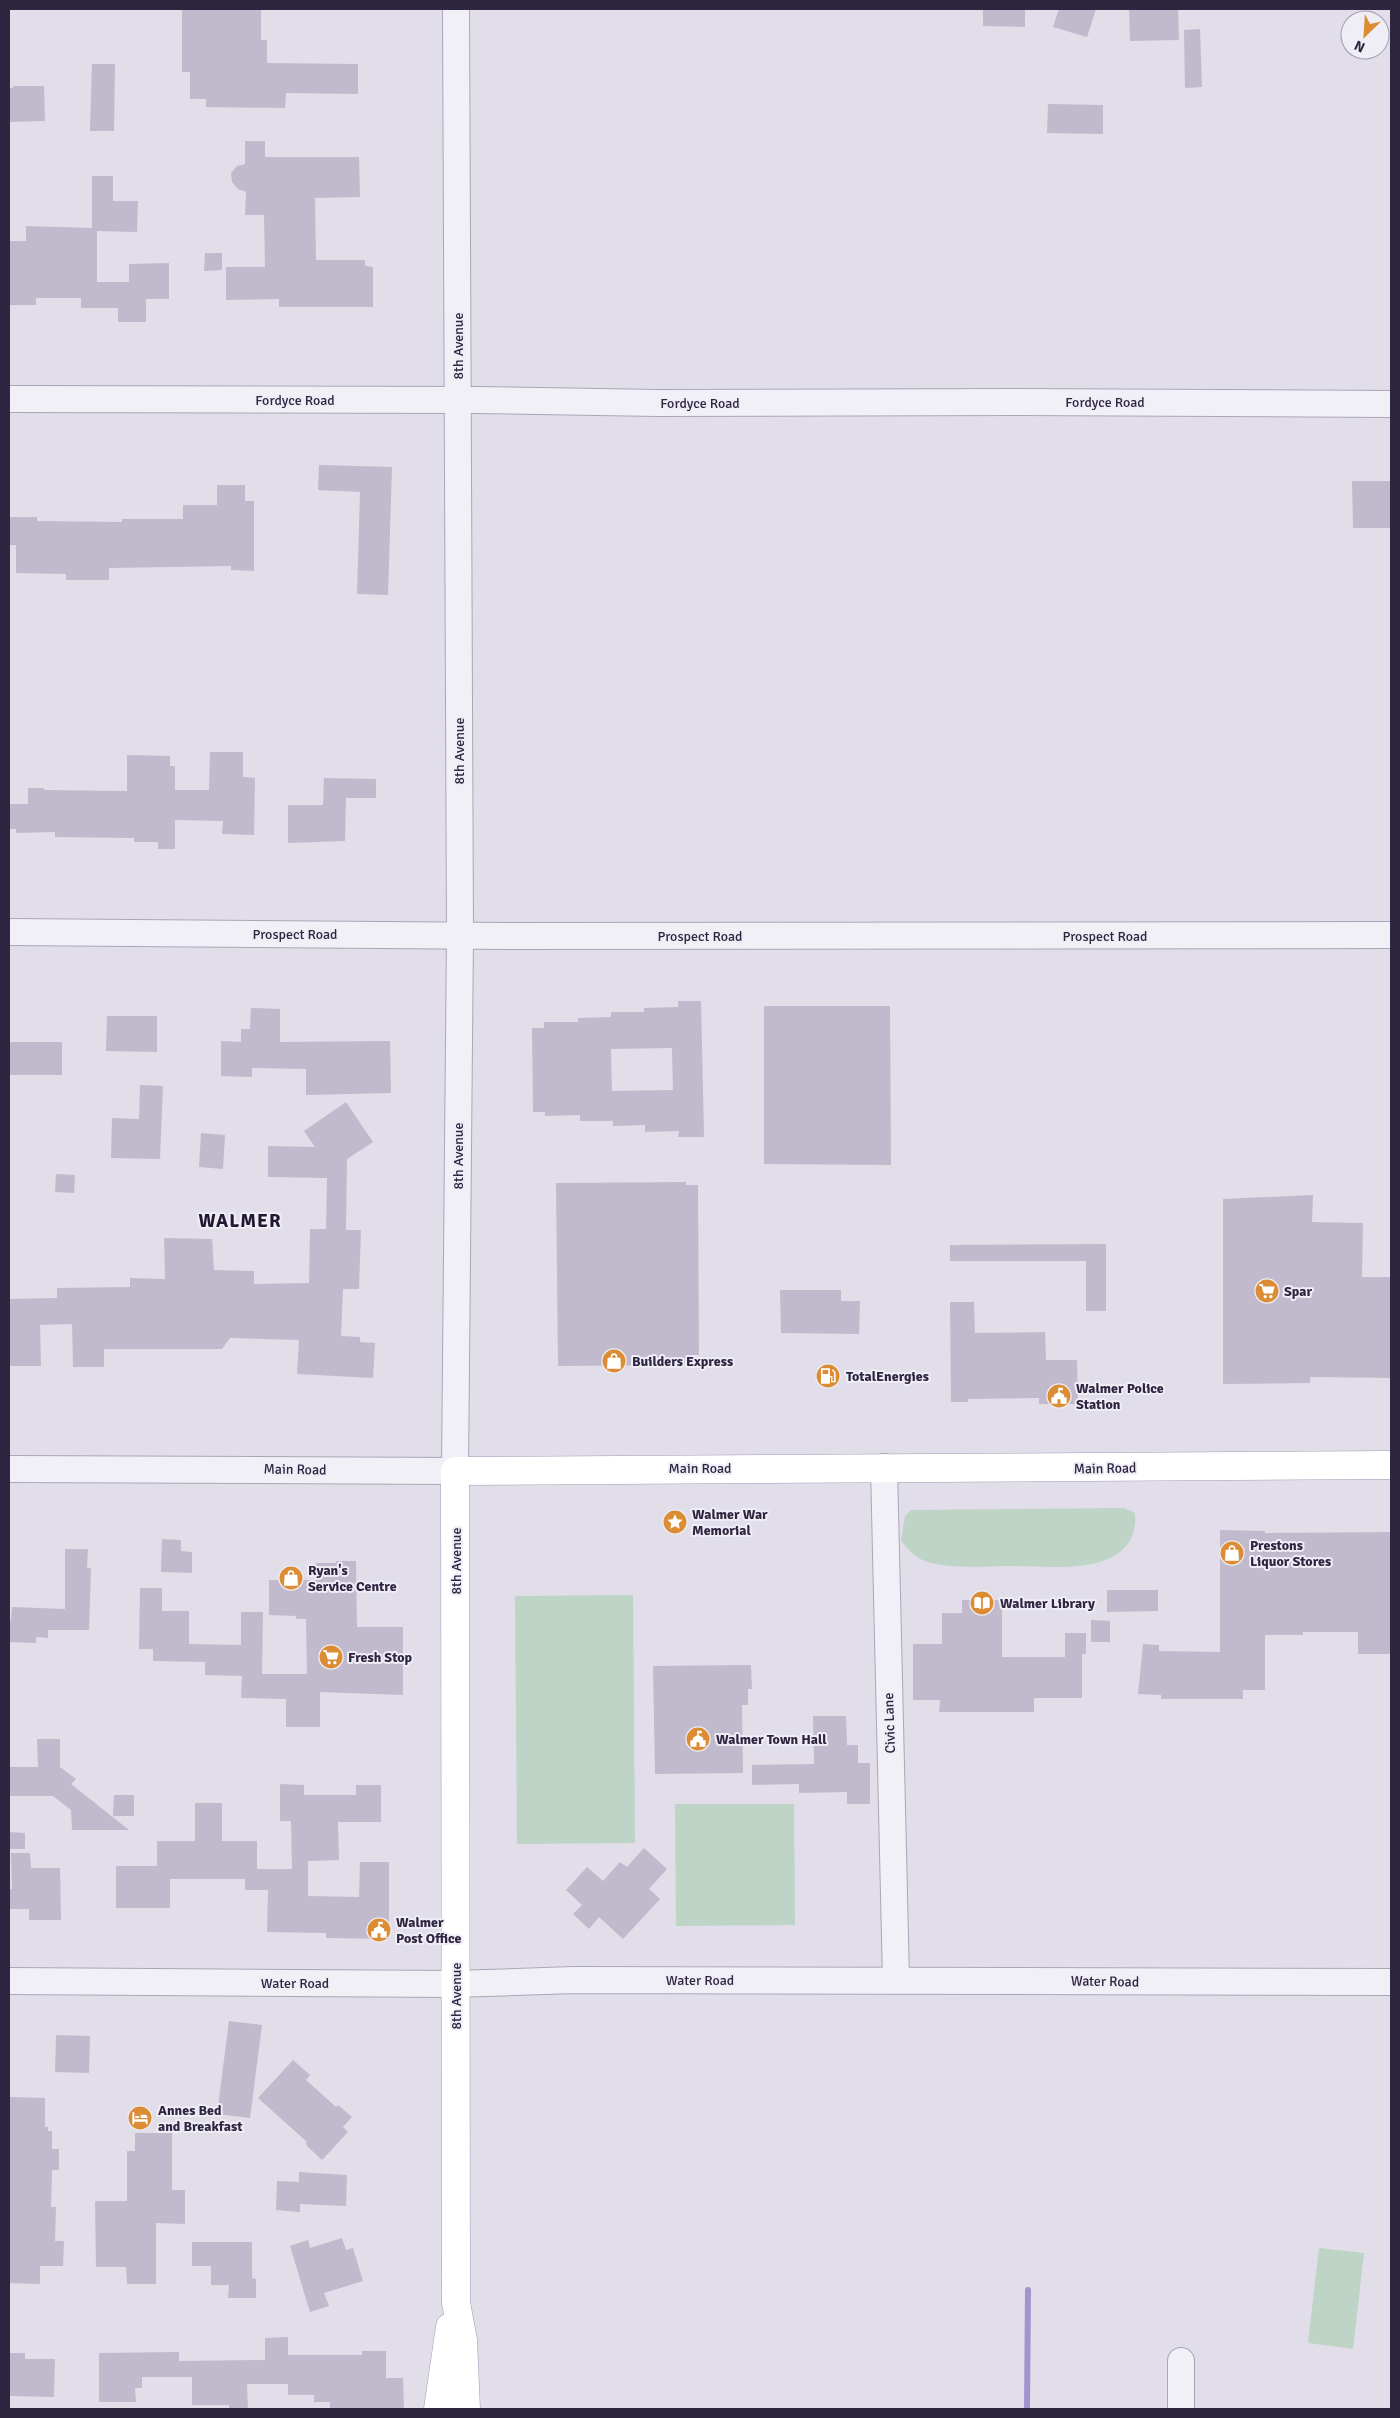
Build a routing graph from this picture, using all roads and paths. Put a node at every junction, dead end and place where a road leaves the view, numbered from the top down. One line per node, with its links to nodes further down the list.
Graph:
1 (456, 9): 3 (street, 8th Avenue)
2 (9, 399): 3 (street, Fordyce Road)
3 (458, 400): 4 (street, Fordyce Road); 6 (street, 8th Avenue)
4 (1391, 404)
5 (9, 932): 6 (street, Prospect Road)
6 (460, 934): 7 (street, Prospect Road); 11 (street, 8th Avenue)
7 (1391, 935)
8 (1391, 1465): 9 (main road, Main Road)
9 (884, 1467): 11 (main road, Main Road); 12 (street, Civic Lane)
10 (9, 1469): 11 (street, Main Road)
11 (456, 1471): 15 (main road, 8th Avenue)
12 (896, 1980): 14 (street, Water Road); 15 (street, Water Road)
13 (9, 1981): 15 (street, Water Road)
14 (1391, 1982)
15 (455, 1984): 16 (main road, 8th Avenue)
16 (456, 2303): 18 (main road, 8th Avenue); 19 (main road, 8th Avenue)
17 (1180, 2361): 20 (street)
18 (438, 2409)
19 (466, 2409)
20 (1181, 2409)

